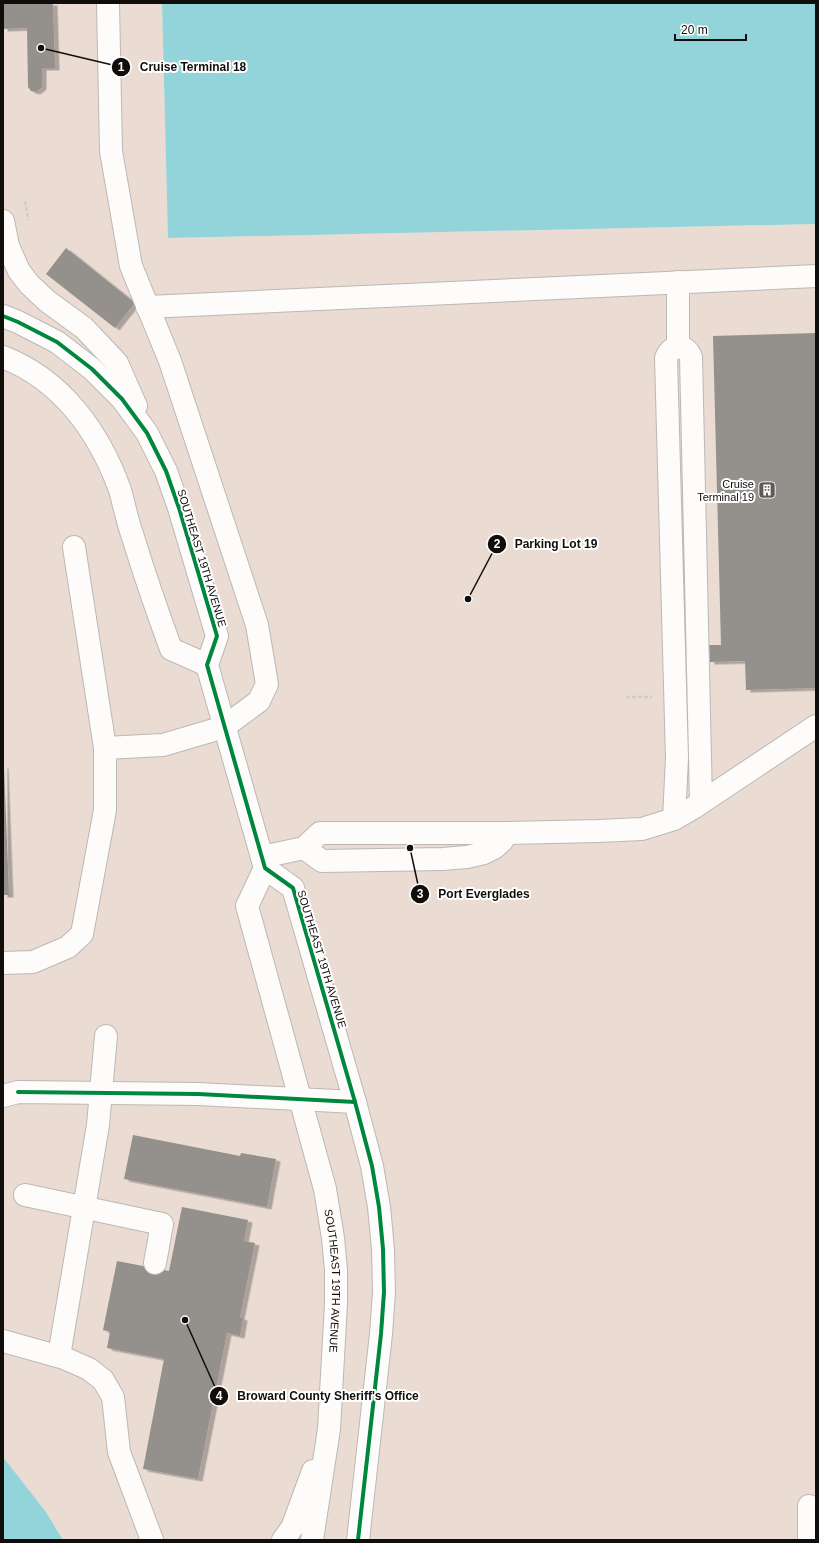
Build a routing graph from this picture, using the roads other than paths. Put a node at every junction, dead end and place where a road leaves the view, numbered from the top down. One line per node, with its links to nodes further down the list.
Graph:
1 (108, 3): 5 (street)
2 (3, 221): 9 (street)
3 (816, 276): 4 (street)
4 (678, 282): 5 (street); 7 (street)
5 (147, 307): 12 (street)
6 (3, 316): 9 (street, SOUTHEAST 19TH AVENUE)
7 (672, 352): 15 (street); 16 (street)
8 (3, 357): 11 (street)
9 (147, 433): 11 (street, SOUTHEAST 19TH AVENUE)
10 (74, 547): 14 (street)
11 (207, 665): 12 (street)
12 (224, 727): 14 (street); 19 (street)
13 (812, 734): 15 (street)
14 (105, 748): 20 (street)
15 (701, 802): 16 (street)
16 (674, 819): 17 (street)
17 (507, 833): 18 (street); 18 (street)
18 (304, 848): 19 (street)
19 (264, 862): 24 (street, SOUTHEAST 19TH AVENUE); 25 (street, SOUTHEAST 19TH AVENUE)
20 (3, 963)
21 (106, 1036): 22 (street)
22 (101, 1093): 23 (street); 24 (street); 27 (street)
23 (10, 1094)
24 (300, 1100): 25 (street); 31 (street, SOUTHEAST 19TH AVENUE)
25 (355, 1102): 36 (street, SOUTHEAST 19TH AVENUE)
26 (25, 1195): 27 (street)
27 (84, 1207): 28 (street); 30 (street)
28 (154, 1263)
29 (3, 1341): 30 (street)
30 (59, 1356): 33 (street)
31 (329, 1429): 34 (street); 35 (street, SOUTHEAST 19TH AVENUE)
32 (809, 1506): 37 (street)
33 (152, 1540)
34 (284, 1540)
35 (312, 1540)
36 (358, 1540)
37 (809, 1540)

